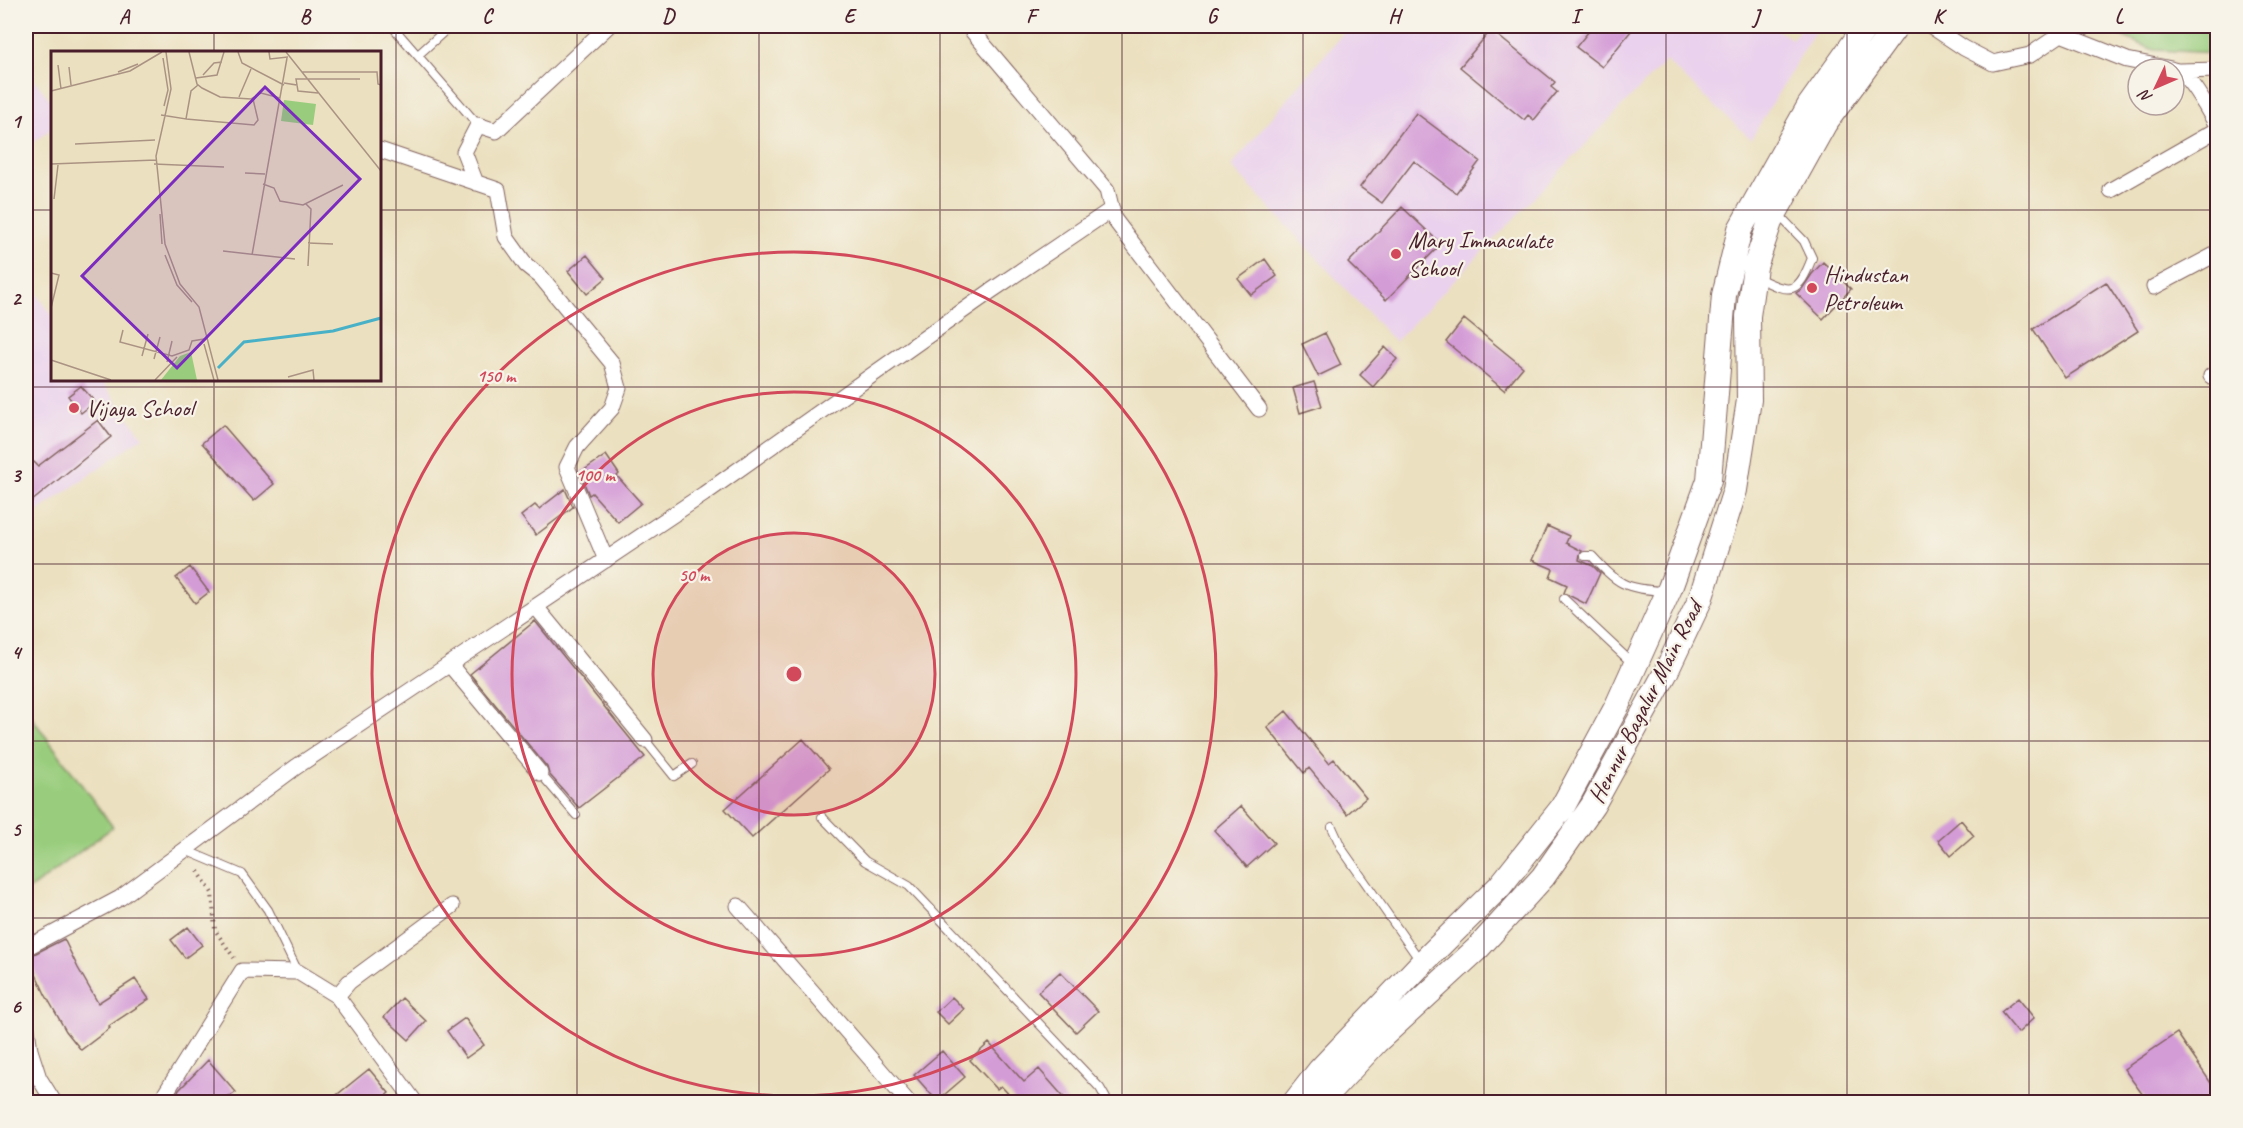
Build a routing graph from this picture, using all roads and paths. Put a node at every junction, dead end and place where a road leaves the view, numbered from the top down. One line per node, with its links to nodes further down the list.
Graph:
1 (392, 26): 8 (lane)
2 (450, 26): 8 (lane)
3 (608, 26): 13 (street)
4 (968, 26): 18 (street)
5 (1866, 26): 26 (main road, Hennur Bagalur Main Road)
6 (1896, 26): 19 (main road, Hennur Bagalur Main Road)
7 (1931, 26): 9 (street)
8 (418, 56): 13 (lane)
9 (2126, 60)
10 (2186, 70): 11 (street)
11 (2217, 70)
12 (2186, 82): 14 (street)
13 (478, 125): 16 (street)
14 (2217, 128): 17 (street)
15 (381, 150): 16 (street)
16 (476, 183): 25 (street)
17 (2111, 190)
18 (1112, 209): 23 (street); 25 (street)
19 (1776, 212): 21 (main road, Hennur Bagalur Main Road); 21 (lane)
20 (2217, 253): 22 (street)
21 (1754, 276): 53 (main road, Hennur Bagalur Main Road)
22 (2154, 287)
23 (1259, 409)
24 (1585, 556): 26 (lane)
25 (606, 560): 28 (street)
26 (1669, 591): 30 (main road, Hennur Bagalur Main Road)
27 (1564, 599): 30 (lane)
28 (536, 607): 29 (street); 31 (street)
29 (450, 664): 33 (street); 37 (street)
30 (1635, 667): 42 (main road, Hennur Bagalur Main Road)
31 (645, 740): 32 (lane)
32 (692, 764)
33 (540, 773): 34 (lane)
34 (576, 816)
35 (822, 817): 51 (lane)
36 (1332, 827): 42 (lane)
37 (185, 850): 41 (street); 44 (lane)
38 (198, 871): 43 (path)
39 (452, 906): 45 (street)
40 (738, 906): 50 (street)
41 (26, 948)
42 (1422, 963): 52 (main road, Hennur Bagalur Main Road)
43 (242, 971): 44 (street); 48 (street)
44 (298, 972): 45 (street)
45 (337, 996): 49 (street)
46 (26, 1023): 47 (street)
47 (54, 1102)
48 (160, 1102)
49 (415, 1102)
50 (908, 1102)
51 (1108, 1102)
52 (1295, 1102)
53 (1320, 1102)

